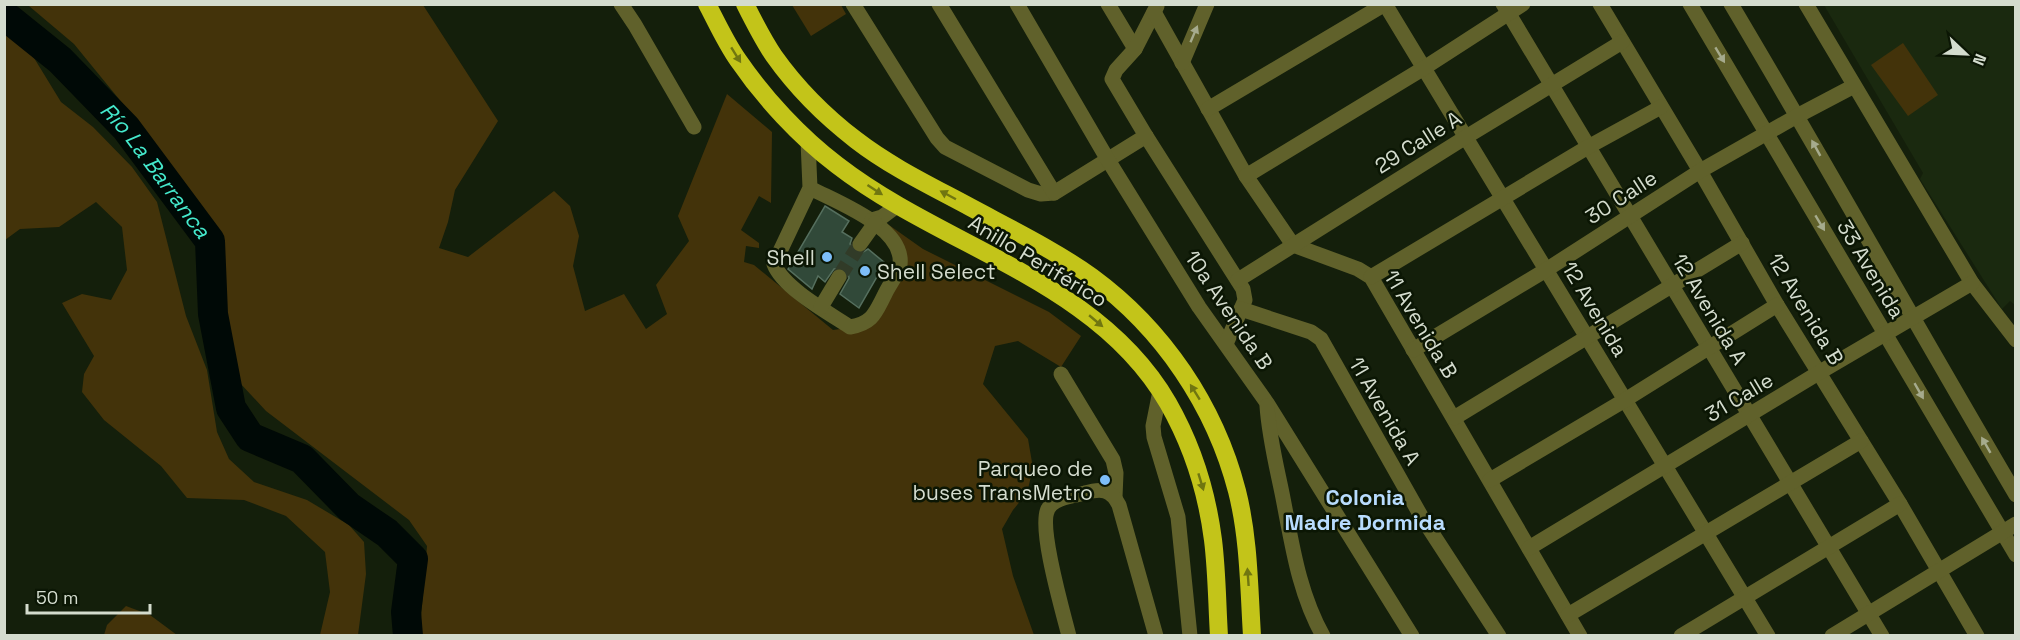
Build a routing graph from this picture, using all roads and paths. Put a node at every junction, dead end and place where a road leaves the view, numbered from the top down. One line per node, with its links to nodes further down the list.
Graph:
1 (621, 4): 26 (street)
2 (707, 4): 30 (highway, Anillo Periférico, one-way to 30)
3 (745, 4): 88 (highway, Anillo Periférico, one-way to 3)
4 (939, 4): 36 (street)
5 (1017, 4): 32 (street, 10a Avenida B)
6 (1108, 4): 18 (street)
7 (1206, 4): 19 (street, one-way to 7)
8 (1385, 4): 20 (street, 12 Avenida); 24 (street)
9 (1523, 4): 16 (street)
10 (1599, 4): 17 (street, 12 Avenida B)
11 (1690, 4): 27 (street, 33 Avenida, one-way to 27)
12 (1731, 4): 25 (street, 33 Avenida)
13 (1806, 4): 22 (street)
14 (860, 7): 36 (street)
15 (1156, 8): 18 (street); 19 (street)
16 (1506, 9): 20 (street); 21 (street, 12 Avenida A)
17 (1622, 42): 21 (street, 29 Calle A); 23 (street, 12 Avenida B)
18 (1136, 49): 28 (street)
19 (1182, 63): 24 (street)
20 (1424, 68): 29 (street, 12 Avenida); 34 (street)
21 (1550, 85): 29 (street, 29 Calle A); 31 (street, 12 Avenida A)
22 (1854, 86): 25 (street, 30 Calle); 48 (street)
23 (1661, 107): 31 (street); 33 (street, 12 Avenida B)
24 (1208, 109): 34 (street)
25 (1797, 116): 27 (street, 30 Calle); 53 (street, 33 Avenida, one-way to 25)
26 (694, 127)
27 (1767, 134): 33 (street, 30 Calle); 54 (street, 33 Avenida, one-way to 54)
28 (1146, 136): 32 (street); 47 (street)
29 (1466, 137): 37 (street, 12 Avenida); 43 (street, 29 Calle A)
30 (808, 141): 35 (street); 38 (highway, Anillo Periférico, one-way to 38)
31 (1588, 147): 37 (street); 39 (street, 12 Avenida A)
32 (1108, 160): 36 (street); 57 (street, 10a Avenida B)
33 (1700, 171): 39 (street, 30 Calle); 41 (street, 12 Avenida B)
34 (1246, 176): 43 (street)
35 (810, 188): 40 (street); 51 (street)
36 (1054, 193)
37 (1503, 199): 44 (street, 12 Avenida); 46 (street)
38 (898, 205): 40 (street); 62 (highway, Anillo Periférico, one-way to 62)
39 (1629, 216): 44 (street, 30 Calle); 49 (street, 12 Avenida A)
40 (874, 222): 42 (street); 51 (street)
41 (1742, 243): 49 (street); 50 (street, 12 Avenida B)
42 (860, 244)
43 (1293, 245): 46 (street, 11 Avenida B); 47 (street, 29 Calle A)
44 (1546, 270): 55 (street, 12 Avenida); 59 (street, 30 Calle)
45 (839, 277): 51 (street)
46 (1371, 277): 59 (street, 11 Avenida B)
47 (1238, 280): 52 (street)
48 (1971, 283): 53 (street, 31 Calle); 56 (street)
49 (1671, 285): 55 (street); 58 (street, 12 Avenida A)
50 (1777, 305): 58 (street); 60 (street, 12 Avenida B)
51 (821, 307)
52 (1241, 309): 57 (street); 91 (street, 11 Avenida A)
53 (1912, 319): 54 (street, 31 Calle); 71 (street, 33 Avenida, one-way to 53)
54 (1885, 334): 60 (street, 31 Calle); 75 (street, 33 Avenida, one-way to 75)
55 (1587, 338): 63 (street, 12 Avenida); 66 (street)
56 (2016, 340)
57 (1226, 344): 64 (street, 10a Avenida B)
58 (1710, 347): 63 (street); 65 (street, 12 Avenida A)
59 (1413, 350): 66 (street, 11 Avenida B)
60 (1820, 372): 65 (street, 31 Calle); 67 (street, 12 Avenida B)
61 (1061, 374): 72 (street)
62 (1160, 391): 86 (street); 87 (highway, Anillo Periférico, one-way to 87)
63 (1625, 400): 68 (street, 12 Avenida); 69 (street)
64 (1267, 403): 89 (street); 90 (street, 10a Avenida B)
65 (1749, 416): 68 (street, 31 Calle); 70 (street, 12 Avenida A)
66 (1454, 418): 69 (street, 11 Avenida B)
67 (1861, 441): 70 (street); 73 (street, 12 Avenida B)
68 (1665, 466): 76 (street, 12 Avenida); 78 (street, 31 Calle)
69 (1490, 480): 78 (street, 11 Avenida B)
70 (1791, 484): 76 (street); 77 (street, 12 Avenida A)
71 (2016, 495)
72 (1115, 497): 84 (street); 85 (street)
73 (1900, 504): 77 (street); 80 (street, 12 Avenida B)
74 (2016, 524): 75 (street)
75 (2002, 533): 79 (street, 33 Avenida); 80 (street)
76 (1707, 534): 81 (street, 12 Avenida); 83 (street)
77 (1829, 547): 81 (street); 82 (street, 12 Avenida A)
78 (1529, 548): 83 (street, 11 Avenida B)
79 (2016, 555)
80 (1938, 570): 82 (street); 97 (street, 12 Avenida B)
81 (1745, 598): 93 (street); 94 (street, 12 Avenida)
82 (1868, 613): 95 (street); 96 (street, 12 Avenida A)
83 (1568, 615): 92 (street, 11 Avenida B)
84 (1069, 636)
85 (1156, 636)
86 (1190, 636)
87 (1219, 636)
88 (1252, 636)
89 (1323, 636)
90 (1412, 636)
91 (1499, 636)
92 (1580, 636)
93 (1681, 636)
94 (1768, 636)
95 (1832, 636)
96 (1882, 636)
97 (1977, 636)

